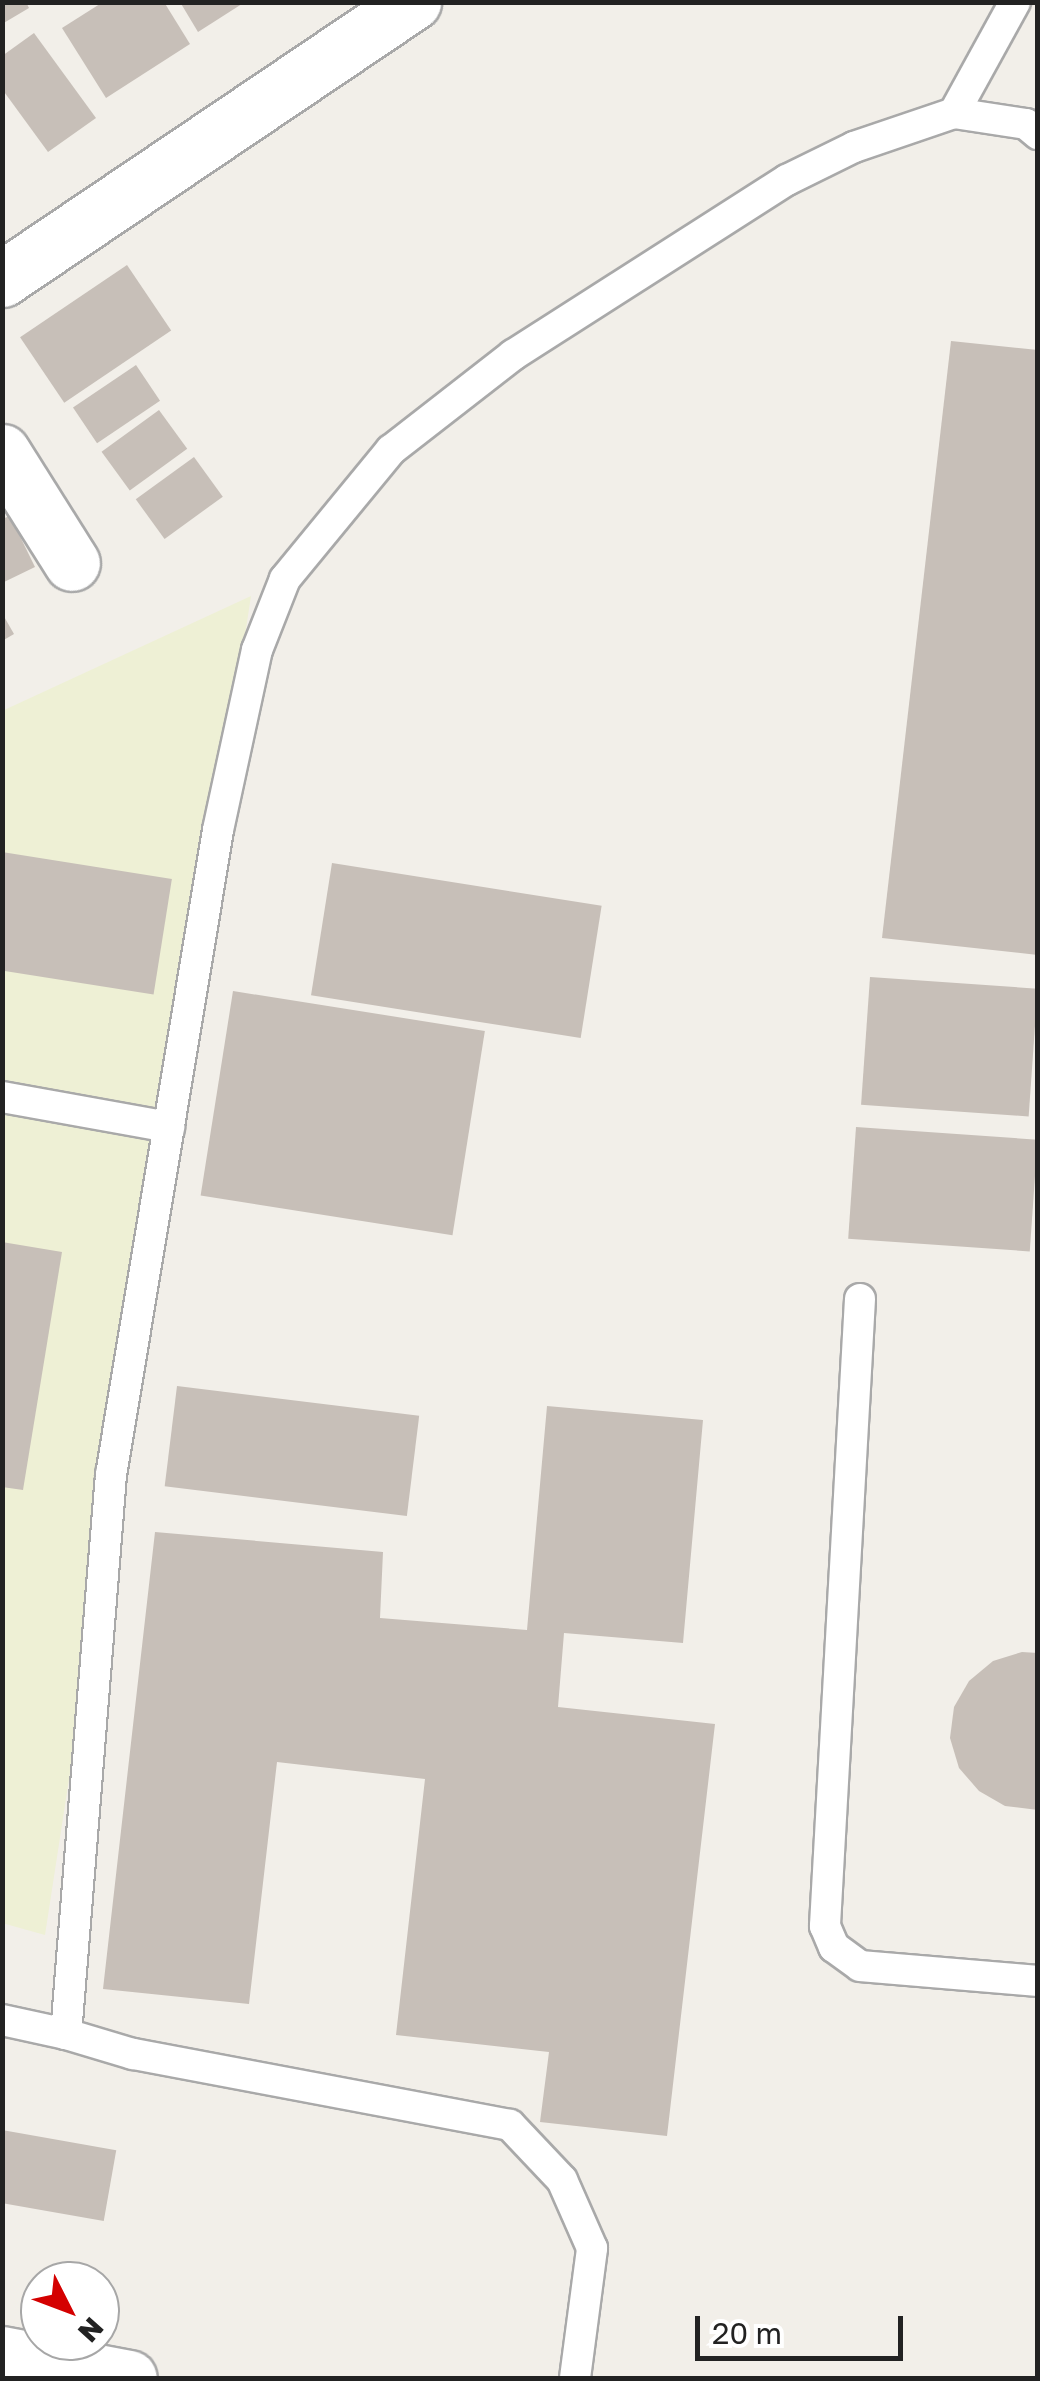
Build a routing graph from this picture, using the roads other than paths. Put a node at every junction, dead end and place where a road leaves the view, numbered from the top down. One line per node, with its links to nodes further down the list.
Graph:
1 (413, 2): 5 (street)
2 (1015, 2): 3 (lane)
3 (954, 113): 4 (lane); 9 (lane)
4 (1038, 134)
5 (2, 279)
6 (2, 452): 7 (street)
7 (72, 563)
8 (2, 1097): 9 (lane)
9 (169, 1127): 13 (lane)
10 (860, 1299): 11 (lane)
11 (1038, 1981)
12 (2, 2020): 13 (lane)
13 (66, 2034): 16 (lane)
14 (2, 2354): 15 (street)
15 (129, 2378)
16 (574, 2378)

